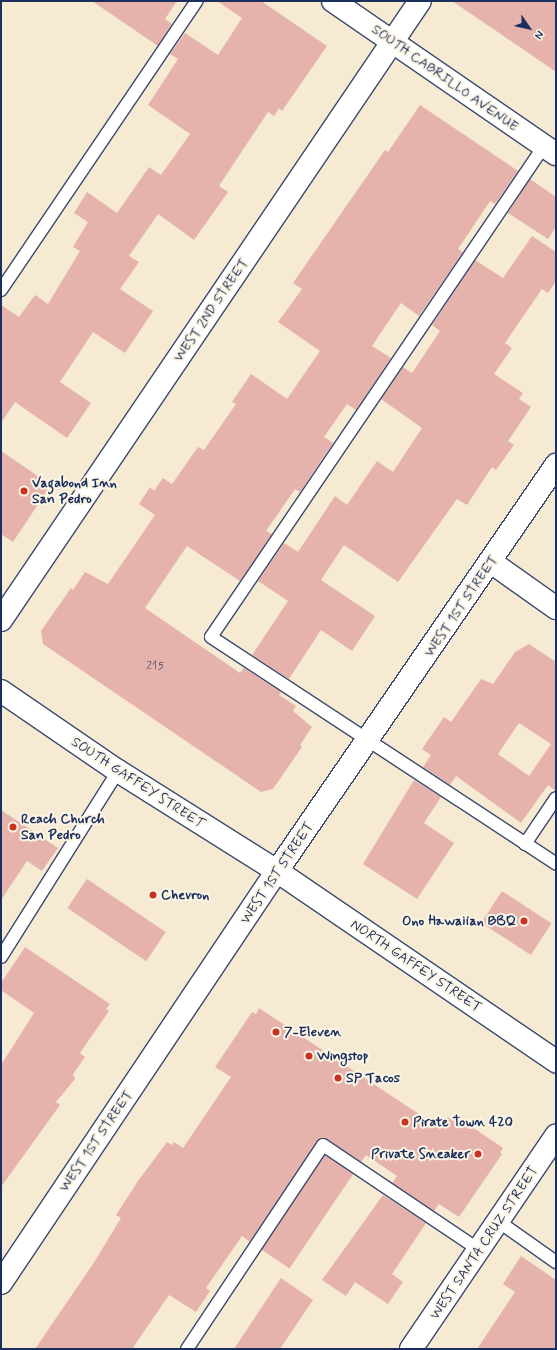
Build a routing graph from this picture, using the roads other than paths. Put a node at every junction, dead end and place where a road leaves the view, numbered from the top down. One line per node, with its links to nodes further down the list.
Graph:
1 (197, 1): 6 (lane)
2 (333, 1): 4 (street, SOUTH CABRILLO AVENUE)
3 (420, 1): 4 (street, WEST 2ND STREET)
4 (393, 42): 5 (street, SOUTH CABRILLO AVENUE); 10 (street, WEST 2ND STREET)
5 (550, 150): 12 (lane)
6 (1, 290)
7 (556, 465): 8 (street, WEST 1ST STREET)
8 (491, 562): 9 (street); 12 (street, WEST 1ST STREET)
9 (556, 608)
10 (1, 620)
11 (1, 691): 13 (street, SOUTH GAFFEY STREET)
12 (367, 742): 15 (lane); 17 (street, WEST 1ST STREET)
13 (118, 772): 17 (street, SOUTH GAFFEY STREET); 18 (lane)
14 (556, 798): 15 (lane)
15 (525, 844): 16 (lane)
16 (556, 864)
17 (277, 871): 19 (street, NORTH GAFFEY STREET); 24 (street, WEST 1ST STREET)
18 (1, 957)
19 (556, 1061)
20 (556, 1136): 21 (street, WEST SANTA CRUZ STREET)
21 (498, 1221): 22 (street, WEST SANTA CRUZ STREET); 23 (lane)
22 (479, 1250): 25 (lane); 26 (street, WEST SANTA CRUZ STREET)
23 (556, 1262)
24 (1, 1283)
25 (187, 1349)
26 (411, 1349)

